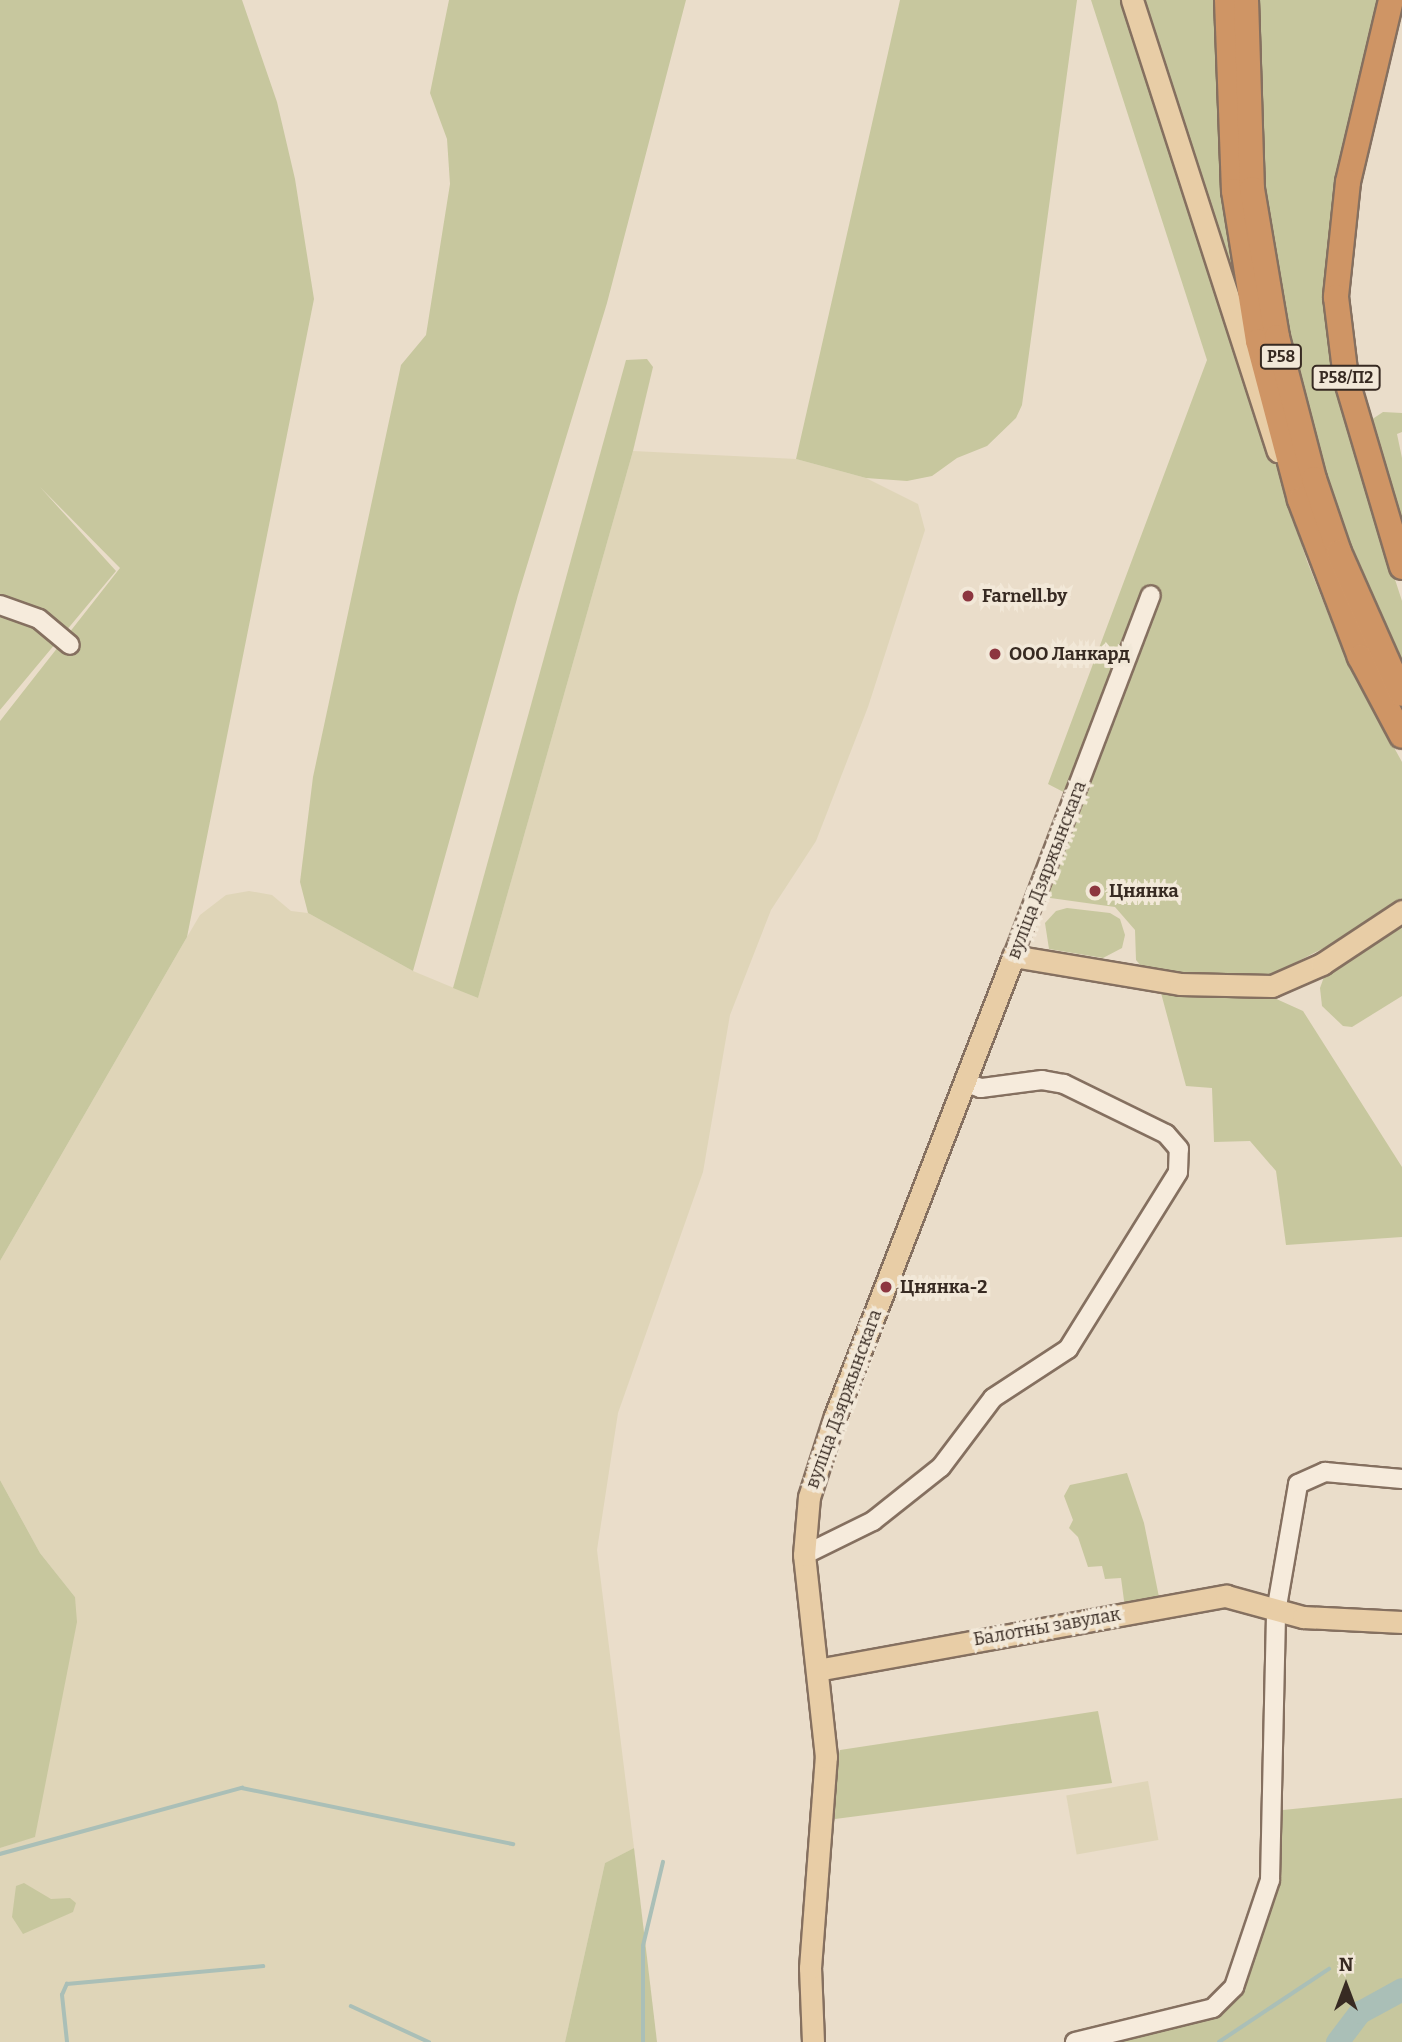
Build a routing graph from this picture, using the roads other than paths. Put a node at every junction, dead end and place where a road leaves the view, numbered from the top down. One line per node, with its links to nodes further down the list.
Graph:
1 (1132, 0): 5 (main road)
2 (1227, 0): 5 (highway, Р58)
3 (1246, 0): 10 (highway, Р58)
4 (1391, 0): 6 (highway, Р58/П2)
5 (1300, 500): 11 (highway, Р58)
6 (1402, 567)
7 (1151, 595): 13 (street, вуліца Дзяржынскага)
8 (0, 605): 9 (street)
9 (70, 645)
10 (1402, 694)
11 (1402, 736)
12 (1402, 911): 13 (main road)
13 (1013, 956): 14 (main road, вуліца Дзяржынскага)
14 (964, 1082): 16 (main road, вуліца Дзяржынскага); 16 (street)
15 (1402, 1479): 17 (street)
16 (804, 1555): 19 (main road, вуліца Дзяржынскага)
17 (1276, 1612): 18 (main road, Балотны завулак); 19 (main road, Балотны завулак); 20 (street)
18 (1402, 1622)
19 (817, 1670): 21 (main road, вуліца Дзяржынскага)
20 (1083, 2038)
21 (813, 2042)

